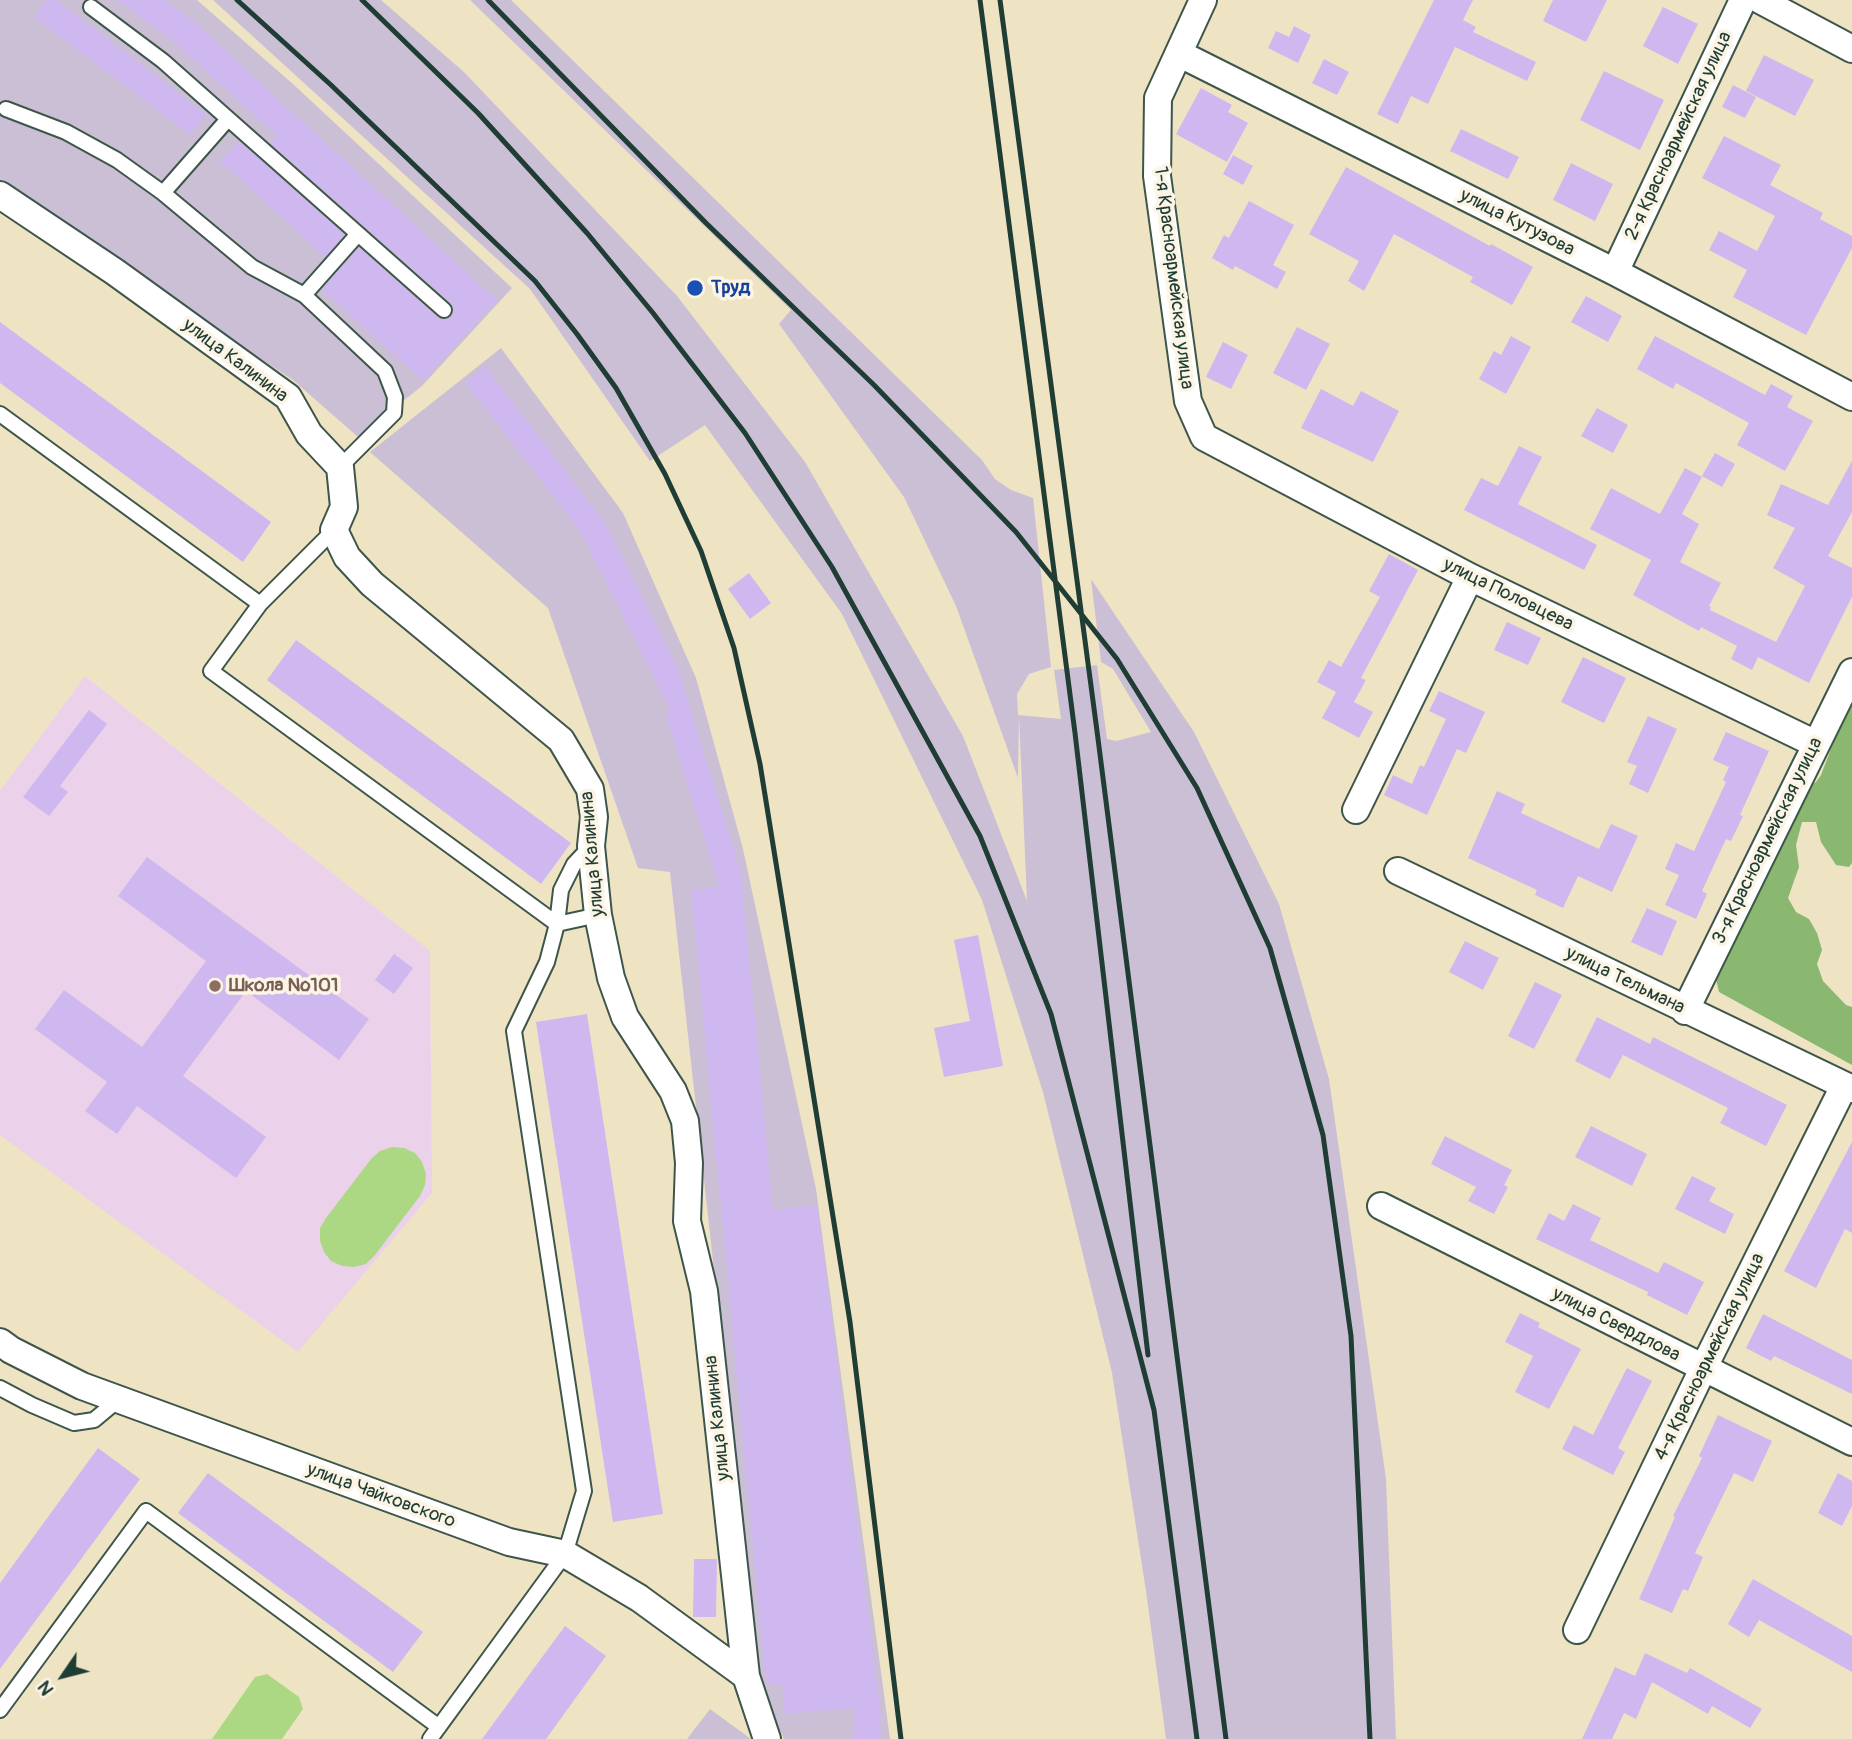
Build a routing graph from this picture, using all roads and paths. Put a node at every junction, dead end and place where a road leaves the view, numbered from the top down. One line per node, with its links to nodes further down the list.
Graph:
1 (1203, 0): 6 (street, 1-я Красноармейская улица)
2 (1743, 0): 12 (street, 2-я Красноармейская улица)
3 (1760, 0): 5 (street)
4 (91, 7): 8 (lane)
5 (1852, 49)
6 (1180, 54): 12 (street, улица Кутузова); 17 (street, 1-я Красноармейская улица)
7 (6, 109): 9 (lane)
8 (228, 119): 9 (lane); 11 (lane)
9 (163, 193): 13 (lane)
10 (0, 195): 18 (street, улица Калинина)
11 (358, 234): 13 (lane); 14 (lane)
12 (1615, 272): 15 (street, улица Кутузова)
13 (304, 295): 18 (lane)
14 (444, 310)
15 (1852, 397)
16 (0, 414): 21 (lane)
17 (1204, 437): 20 (street, улица Половцева)
18 (340, 467): 19 (street)
19 (334, 530): 21 (lane); 25 (street, улица Калинина)
20 (1470, 577): 23 (street, улица Половцева); 24 (street)
21 (260, 604): 28 (lane)
22 (1852, 672): 23 (street, 3-я Красноармейская улица)
23 (1816, 744): 29 (street, 3-я Красноармейская улица)
24 (1356, 810)
25 (591, 846): 27 (street, улица Калинина); 28 (lane)
26 (1398, 871): 29 (street, улица Тельмана)
27 (598, 915): 28 (lane); 39 (street, улица Калинина)
28 (557, 924): 37 (lane)
29 (1685, 1011): 30 (street, улица Тельмана)
30 (1848, 1088): 33 (street, 4-я Красноармейская улица)
31 (1381, 1206): 33 (street, улица Свердлова)
32 (0, 1342): 35 (street, улица Чайковского)
33 (1703, 1369): 36 (street, улица Свердлова); 38 (street, 4-я Красноармейская улица)
34 (0, 1388): 35 (lane)
35 (118, 1399): 37 (street, улица Чайковского)
36 (1852, 1442)
37 (565, 1554): 39 (street, улица Чайковского); 42 (lane)
38 (1577, 1630)
39 (746, 1676): 41 (street, улица Калинина)
40 (0, 1710): 42 (lane)
41 (765, 1731)
42 (434, 1733)

